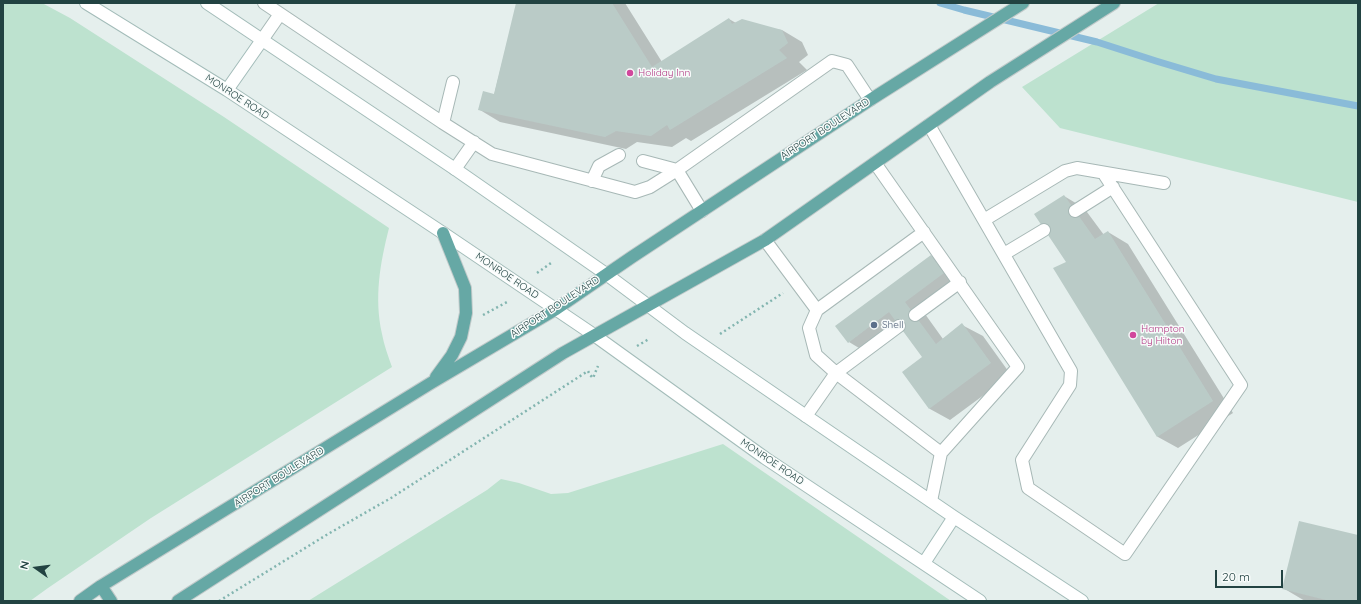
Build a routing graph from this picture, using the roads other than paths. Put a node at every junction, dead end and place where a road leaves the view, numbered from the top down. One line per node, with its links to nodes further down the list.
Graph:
1 (86, 3): 9 (main road, MONROE ROAD)
2 (207, 3): 7 (main road)
3 (264, 3): 6 (main road)
4 (1023, 3): 10 (main road, AIRPORT BOULEVARD)
5 (1114, 3): 12 (main road)
6 (280, 14): 7 (main road); 11 (main road)
7 (262, 40): 9 (main road); 17 (main road)
8 (453, 82): 11 (main road)
9 (227, 90): 28 (main road, MONROE ROAD)
10 (870, 100): 18 (main road); 23 (main road, AIRPORT BOULEVARD)
11 (443, 123): 13 (main road)
12 (929, 125): 16 (main road); 25 (main road)
13 (474, 142): 17 (main road); 20 (main road)
14 (619, 155): 20 (main road)
15 (643, 161): 18 (main road)
16 (875, 163): 27 (main road); 29 (main road)
17 (455, 169): 31 (main road)
18 (677, 170): 20 (main road); 23 (main road)
19 (1104, 174): 21 (main road); 22 (main road); 25 (main road)
20 (592, 181)
21 (1164, 183)
22 (1113, 187): 24 (main road); 30 (main road)
23 (702, 211): 31 (main road, AIRPORT BOULEVARD)
24 (1075, 211)
25 (984, 220): 30 (main road)
26 (1044, 230): 30 (main road)
27 (924, 232): 32 (main road); 35 (main road)
28 (443, 233): 34 (main road, MONROE ROAD); 40 (main road)
29 (765, 240): 33 (main road); 35 (main road)
30 (1004, 254)
31 (606, 274): 33 (main road); 34 (main road, AIRPORT BOULEVARD)
32 (960, 282): 36 (main road); 42 (main road)
33 (648, 306): 38 (main road); 41 (main road)
34 (556, 309): 38 (main road, MONROE ROAD); 40 (main road, AIRPORT BOULEVARD)
35 (817, 310): 39 (main road)
36 (915, 315)
37 (899, 326): 39 (main road)
38 (594, 335): 45 (main road, MONROE ROAD); 49 (main road)
39 (836, 373): 41 (main road); 42 (main road)
40 (431, 383): 46 (main road, AIRPORT BOULEVARD)
41 (806, 416): 43 (main road)
42 (941, 453): 43 (main road)
43 (930, 501): 44 (main road)
44 (954, 517): 45 (main road); 51 (main road)
45 (924, 563): 50 (main road, MONROE ROAD)
46 (101, 586): 47 (main road, AIRPORT BOULEVARD); 48 (main road)
47 (80, 601)
48 (111, 601)
49 (178, 601)
50 (980, 601)
51 (1082, 601)

